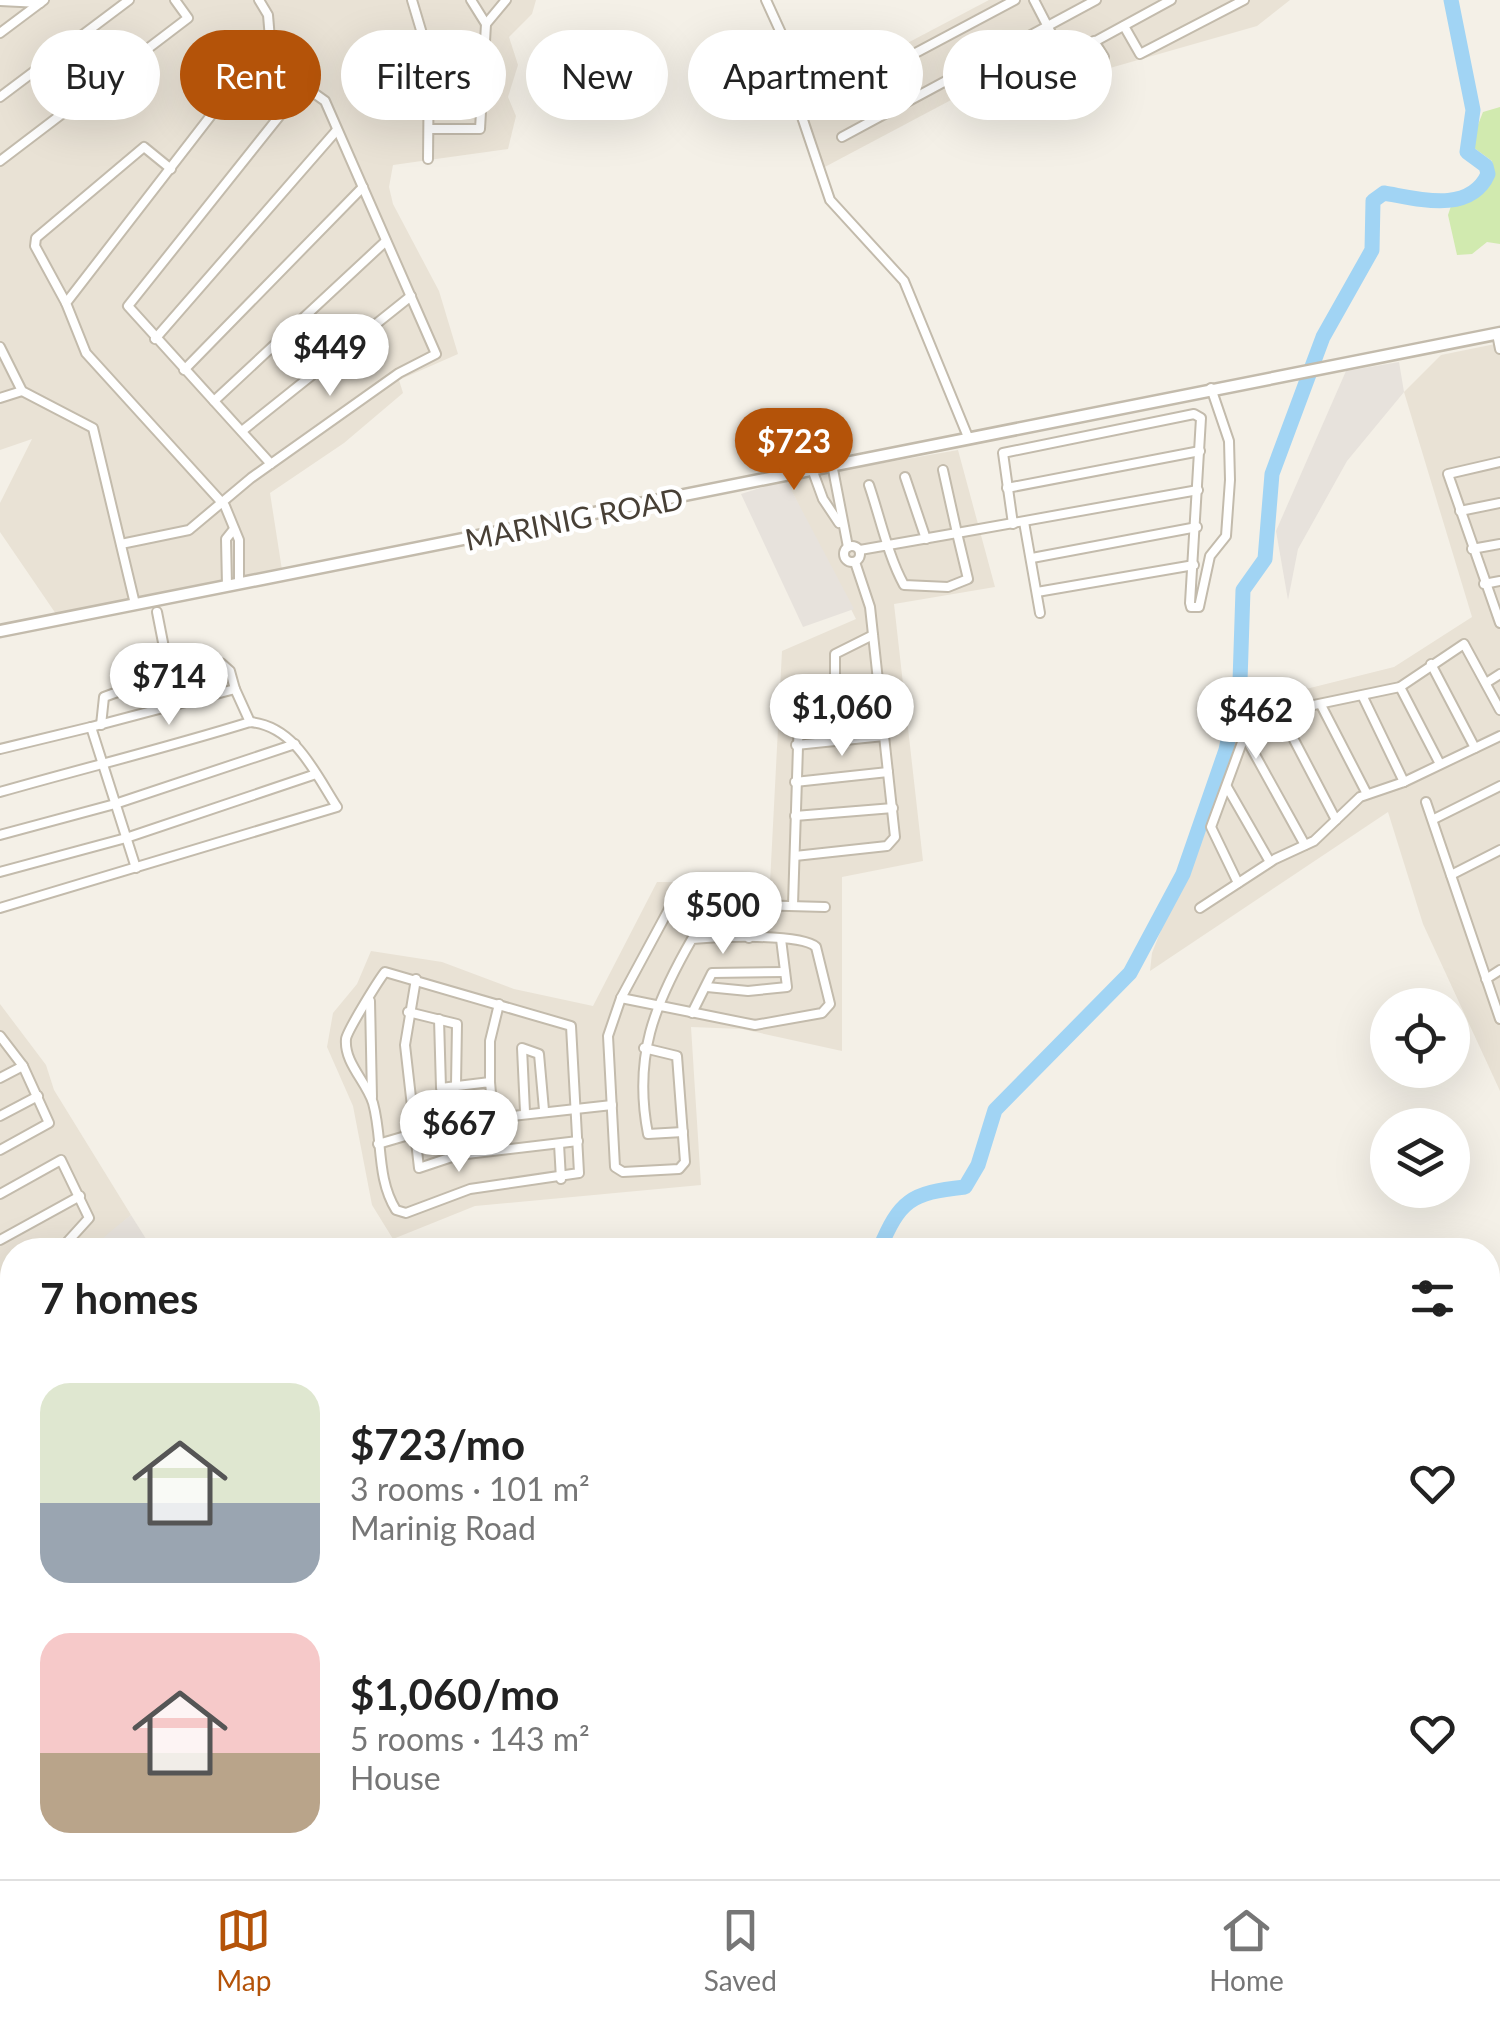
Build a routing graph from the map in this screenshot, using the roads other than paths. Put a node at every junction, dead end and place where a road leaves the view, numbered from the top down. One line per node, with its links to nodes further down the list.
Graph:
1 (129, 0): 23 (street)
2 (175, 0): 29 (street)
3 (258, 0): 30 (street)
4 (412, 0): 25 (street)
5 (471, 0): 15 (street)
6 (506, 0): 15 (street)
7 (766, 0): 18 (street)
8 (1015, 0): 22 (street)
9 (1034, 0): 16 (street)
10 (1096, 0): 16 (street)
11 (1171, 0): 17 (street)
12 (1244, 0): 17 (street)
13 (0, 1): 14 (street)
14 (42, 2): 21 (street)
15 (486, 24): 25 (street)
16 (1047, 26): 19 (street); 27 (street)
17 (1124, 26): 20 (street)
18 (780, 30)
19 (1049, 30)
20 (1112, 32)
21 (0, 33)
22 (923, 49)
23 (0, 97)
24 (803, 120): 45 (street)
25 (429, 129): 28 (street)
26 (337, 130): 31 (street); 36 (street); 36 (street)
27 (842, 137)
28 (428, 159)
29 (0, 160)
30 (170, 169): 34 (street); 34 (street)
31 (362, 187): 32 (street); 39 (street)
32 (386, 240): 33 (street); 43 (street)
33 (411, 296): 44 (street); 48 (street)
34 (66, 302): 56 (street)
35 (1499, 334): 38 (street); 40 (street, MARINIG ROAD)
36 (155, 339): 39 (street)
37 (0, 347): 41 (street)
38 (1500, 349)
39 (184, 370): 43 (street)
40 (1211, 388): 45 (street, MARINIG ROAD); 73 (street)
41 (22, 390): 42 (street); 65 (street)
42 (0, 398)
43 (214, 401): 44 (street)
44 (242, 431): 48 (street)
45 (968, 437): 49 (street, MARINIG ROAD)
46 (1200, 451): 54 (street); 54 (street); 55 (street)
47 (1500, 462): 58 (street)
48 (271, 464): 56 (street)
49 (832, 464): 50 (street, MARINIG ROAD); 61 (street)
50 (812, 468): 61 (street); 76 (street, MARINIG ROAD)
51 (943, 470): 63 (street)
52 (905, 477): 64 (street)
53 (869, 485): 68 (street)
54 (1007, 488): 60 (street)
55 (1198, 490): 59 (street); 62 (street)
56 (220, 500): 65 (street); 76 (street)
57 (1500, 503): 58 (street)
58 (1460, 510): 70 (street)
59 (1024, 522): 60 (street); 71 (street)
60 (1013, 524): 63 (street)
61 (841, 526): 67 (street)
62 (1196, 527): 71 (street); 73 (street)
63 (957, 533): 64 (street); 68 (street)
64 (926, 539): 68 (street)
65 (121, 544): 78 (street)
66 (1500, 544): 70 (street)
67 (848, 546): 69 (street); 72 (street)
68 (891, 548): 69 (street)
69 (860, 550): 72 (street)
70 (1472, 550): 75 (street)
71 (1032, 558): 77 (street)
72 (855, 562): 83 (street)
73 (1194, 565): 77 (street)
74 (1500, 582): 75 (street)
75 (1484, 584): 81 (street)
76 (233, 585): 78 (street, MARINIG ROAD)
77 (1037, 592): 80 (street)
78 (135, 604): 82 (street, MARINIG ROAD)
79 (157, 612): 85 (street)
80 (1040, 613)
81 (1500, 623)
82 (0, 631)
83 (873, 635): 91 (street); 92 (street)
84 (1431, 664): 87 (street); 88 (street); 103 (street)
85 (169, 674): 89 (street); 97 (street)
86 (1500, 674): 87 (street)
87 (1486, 683): 94 (street)
88 (1400, 687): 90 (street); 106 (street)
89 (234, 689): 96 (street); 97 (street)
90 (1363, 697): 93 (street); 110 (street)
91 (880, 698): 92 (street); 99 (street)
92 (835, 703): 102 (street)
93 (1321, 706): 95 (street); 114 (street)
94 (1500, 710)
95 (1280, 713): 98 (street); 120 (street)
96 (250, 722): 101 (street); 105 (street)
97 (96, 726): 104 (street); 105 (street)
98 (1243, 733): 112 (street); 123 (street)
99 (884, 736): 102 (street); 107 (street)
100 (1500, 736): 103 (street)
101 (296, 744): 108 (street); 116 (street)
102 (796, 744): 109 (street)
103 (1475, 748): 106 (street)
104 (0, 749)
105 (103, 763): 113 (street); 116 (street)
106 (1440, 764): 110 (street)
107 (888, 772): 109 (street); 117 (street)
108 (316, 774): 122 (street); 127 (street)
109 (796, 782): 118 (street)
110 (1404, 782): 114 (street)
111 (1500, 786): 119 (street)
112 (1226, 787): 126 (street); 130 (street)
113 (0, 792)
114 (1367, 794): 120 (street)
115 (1426, 802): 119 (street)
116 (115, 804): 121 (street); 122 (street)
117 (892, 808): 118 (street); 125 (street)
118 (795, 816): 125 (street)
119 (1434, 819): 129 (street)
120 (1336, 820): 123 (street)
121 (0, 835)
122 (126, 838): 127 (street); 128 (street)
123 (1305, 844): 126 (street)
124 (1500, 850): 129 (street)
125 (794, 856): 132 (street)
126 (1270, 862): 130 (street)
127 (136, 868): 134 (street)
128 (0, 872)
129 (1451, 874): 141 (street)
130 (1238, 883): 135 (street)
131 (750, 904): 132 (street); 136 (street); 145 (street)
132 (793, 905): 133 (street)
133 (825, 907)
134 (0, 908)
135 (1200, 908)
136 (749, 938): 137 (street); 148 (street)
137 (781, 939): 139 (street); 150 (street)
138 (1500, 970): 141 (street)
139 (786, 972): 143 (street); 143 (street)
140 (416, 979): 146 (street); 147 (street); 149 (street)
141 (1486, 979): 144 (street)
142 (1500, 987): 144 (street)
143 (707, 988): 150 (street)
144 (1491, 993): 152 (street)
145 (622, 998): 148 (street); 161 (street)
146 (370, 1002): 160 (street); 160 (street)
147 (499, 1004): 157 (street); 162 (street)
148 (655, 1006): 150 (street); 154 (street)
149 (408, 1012): 151 (street); 168 (street)
150 (692, 1013)
151 (439, 1019): 158 (street); 158 (street)
152 (1500, 1019)
153 (0, 1036): 155 (street)
154 (644, 1048): 167 (street); 167 (street)
155 (22, 1066): 156 (street); 159 (street)
156 (0, 1078)
157 (490, 1082): 158 (street); 166 (street)
158 (456, 1085)
159 (38, 1096): 165 (street); 172 (street)
160 (372, 1102): 170 (street)
161 (612, 1104): 162 (street); 167 (street)
162 (575, 1108): 163 (street); 169 (street)
163 (544, 1110): 164 (street); 164 (street)
164 (525, 1112): 166 (street)
165 (0, 1116)
166 (493, 1116): 168 (street)
167 (683, 1132)
168 (412, 1136): 170 (street); 171 (street)
169 (578, 1141): 171 (street); 173 (street)
170 (378, 1144): 173 (street)
171 (559, 1144): 173 (street)
172 (0, 1150)
173 (561, 1179)
174 (0, 1194): 175 (street)
175 (80, 1196): 176 (street); 177 (street)
176 (4, 1238)
177 (71, 1238)

